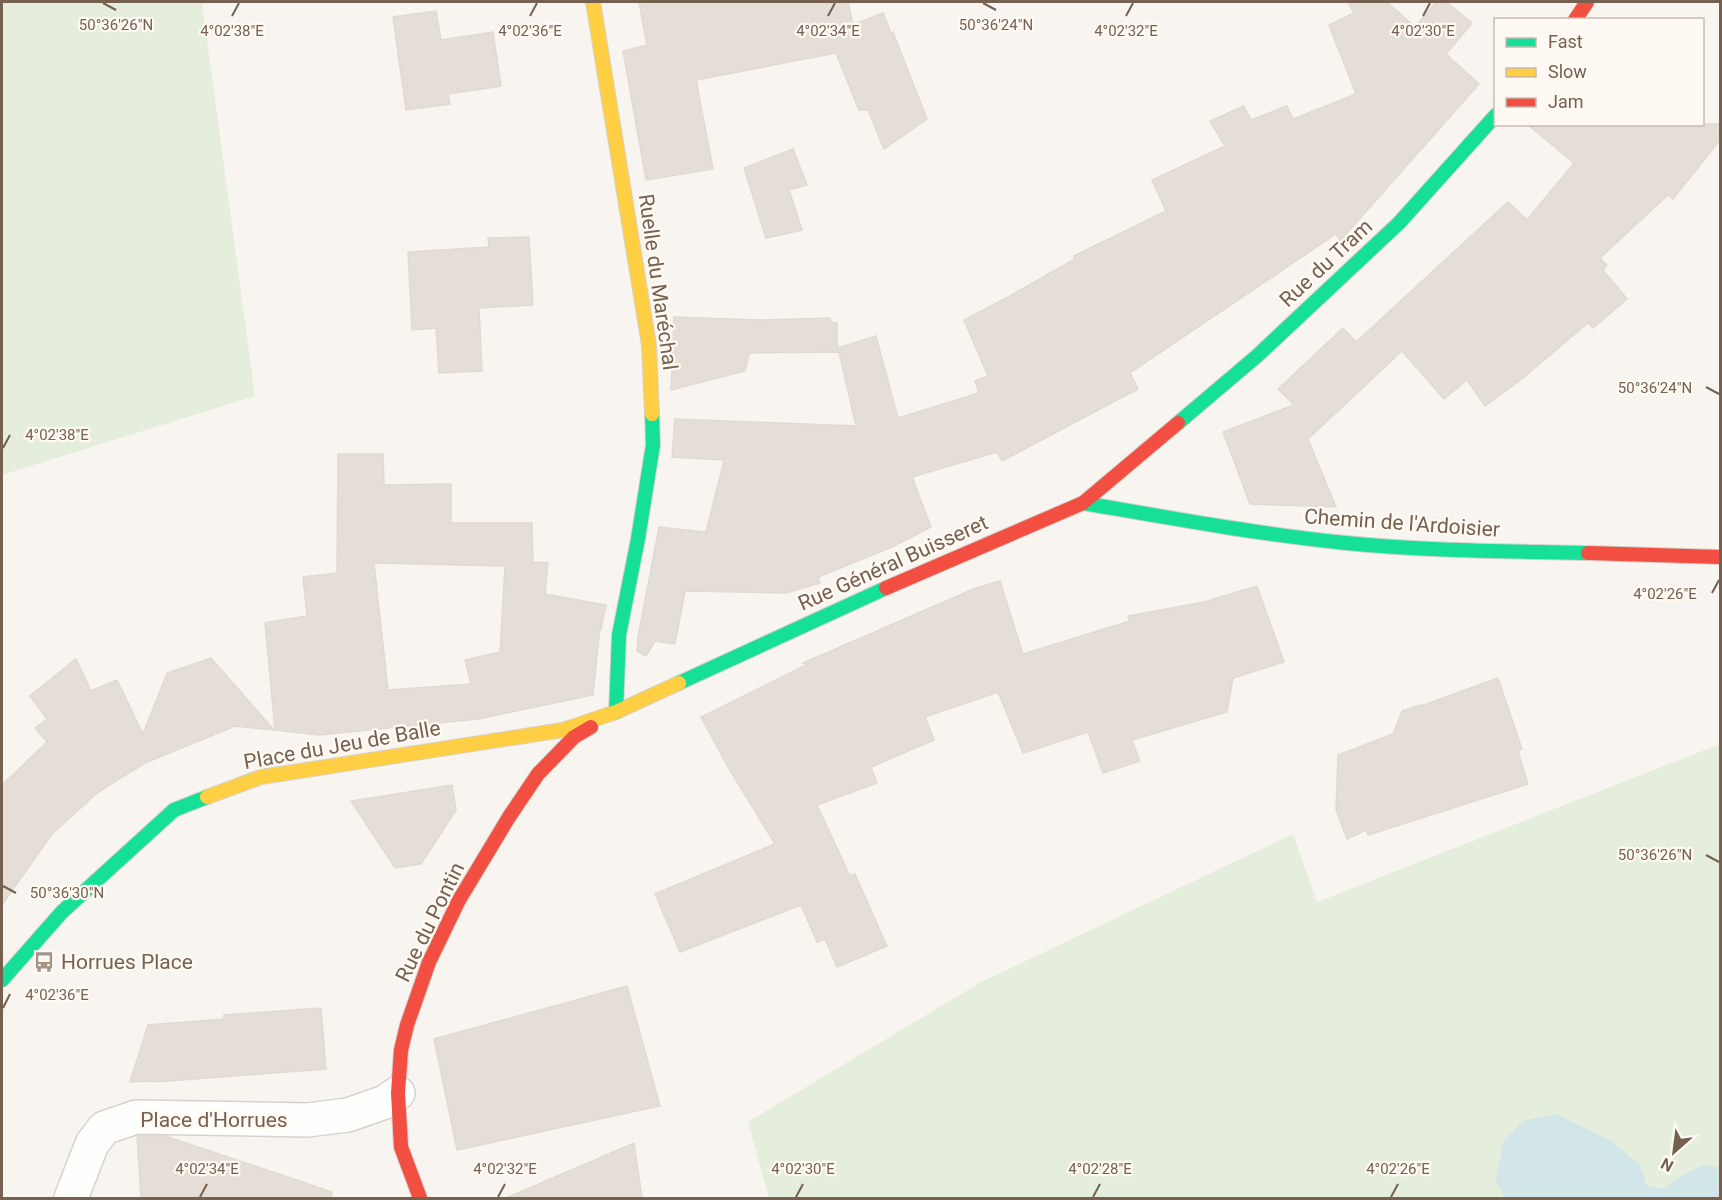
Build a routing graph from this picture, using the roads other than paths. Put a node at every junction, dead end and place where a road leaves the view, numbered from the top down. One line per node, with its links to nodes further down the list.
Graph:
1 (593, 2): 8 (street, Ruelle du Maréchal)
2 (1587, 2): 3 (street)
3 (1576, 18)
4 (1494, 117): 5 (street, Rue du Tram)
5 (1170, 428): 6 (street, Rue Général Buisseret)
6 (1083, 503): 7 (street, Chemin de l'Ardoisier); 8 (street, Rue Général Buisseret)
7 (1720, 557)
8 (616, 712): 9 (street, Place du Jeu de Balle); 10 (street, Rue du Pontin)
9 (2, 980)
10 (398, 1093): 11 (street, Rue du Pontin); 12 (street, Place d'Horrues)
11 (414, 1194)
12 (70, 1198)

